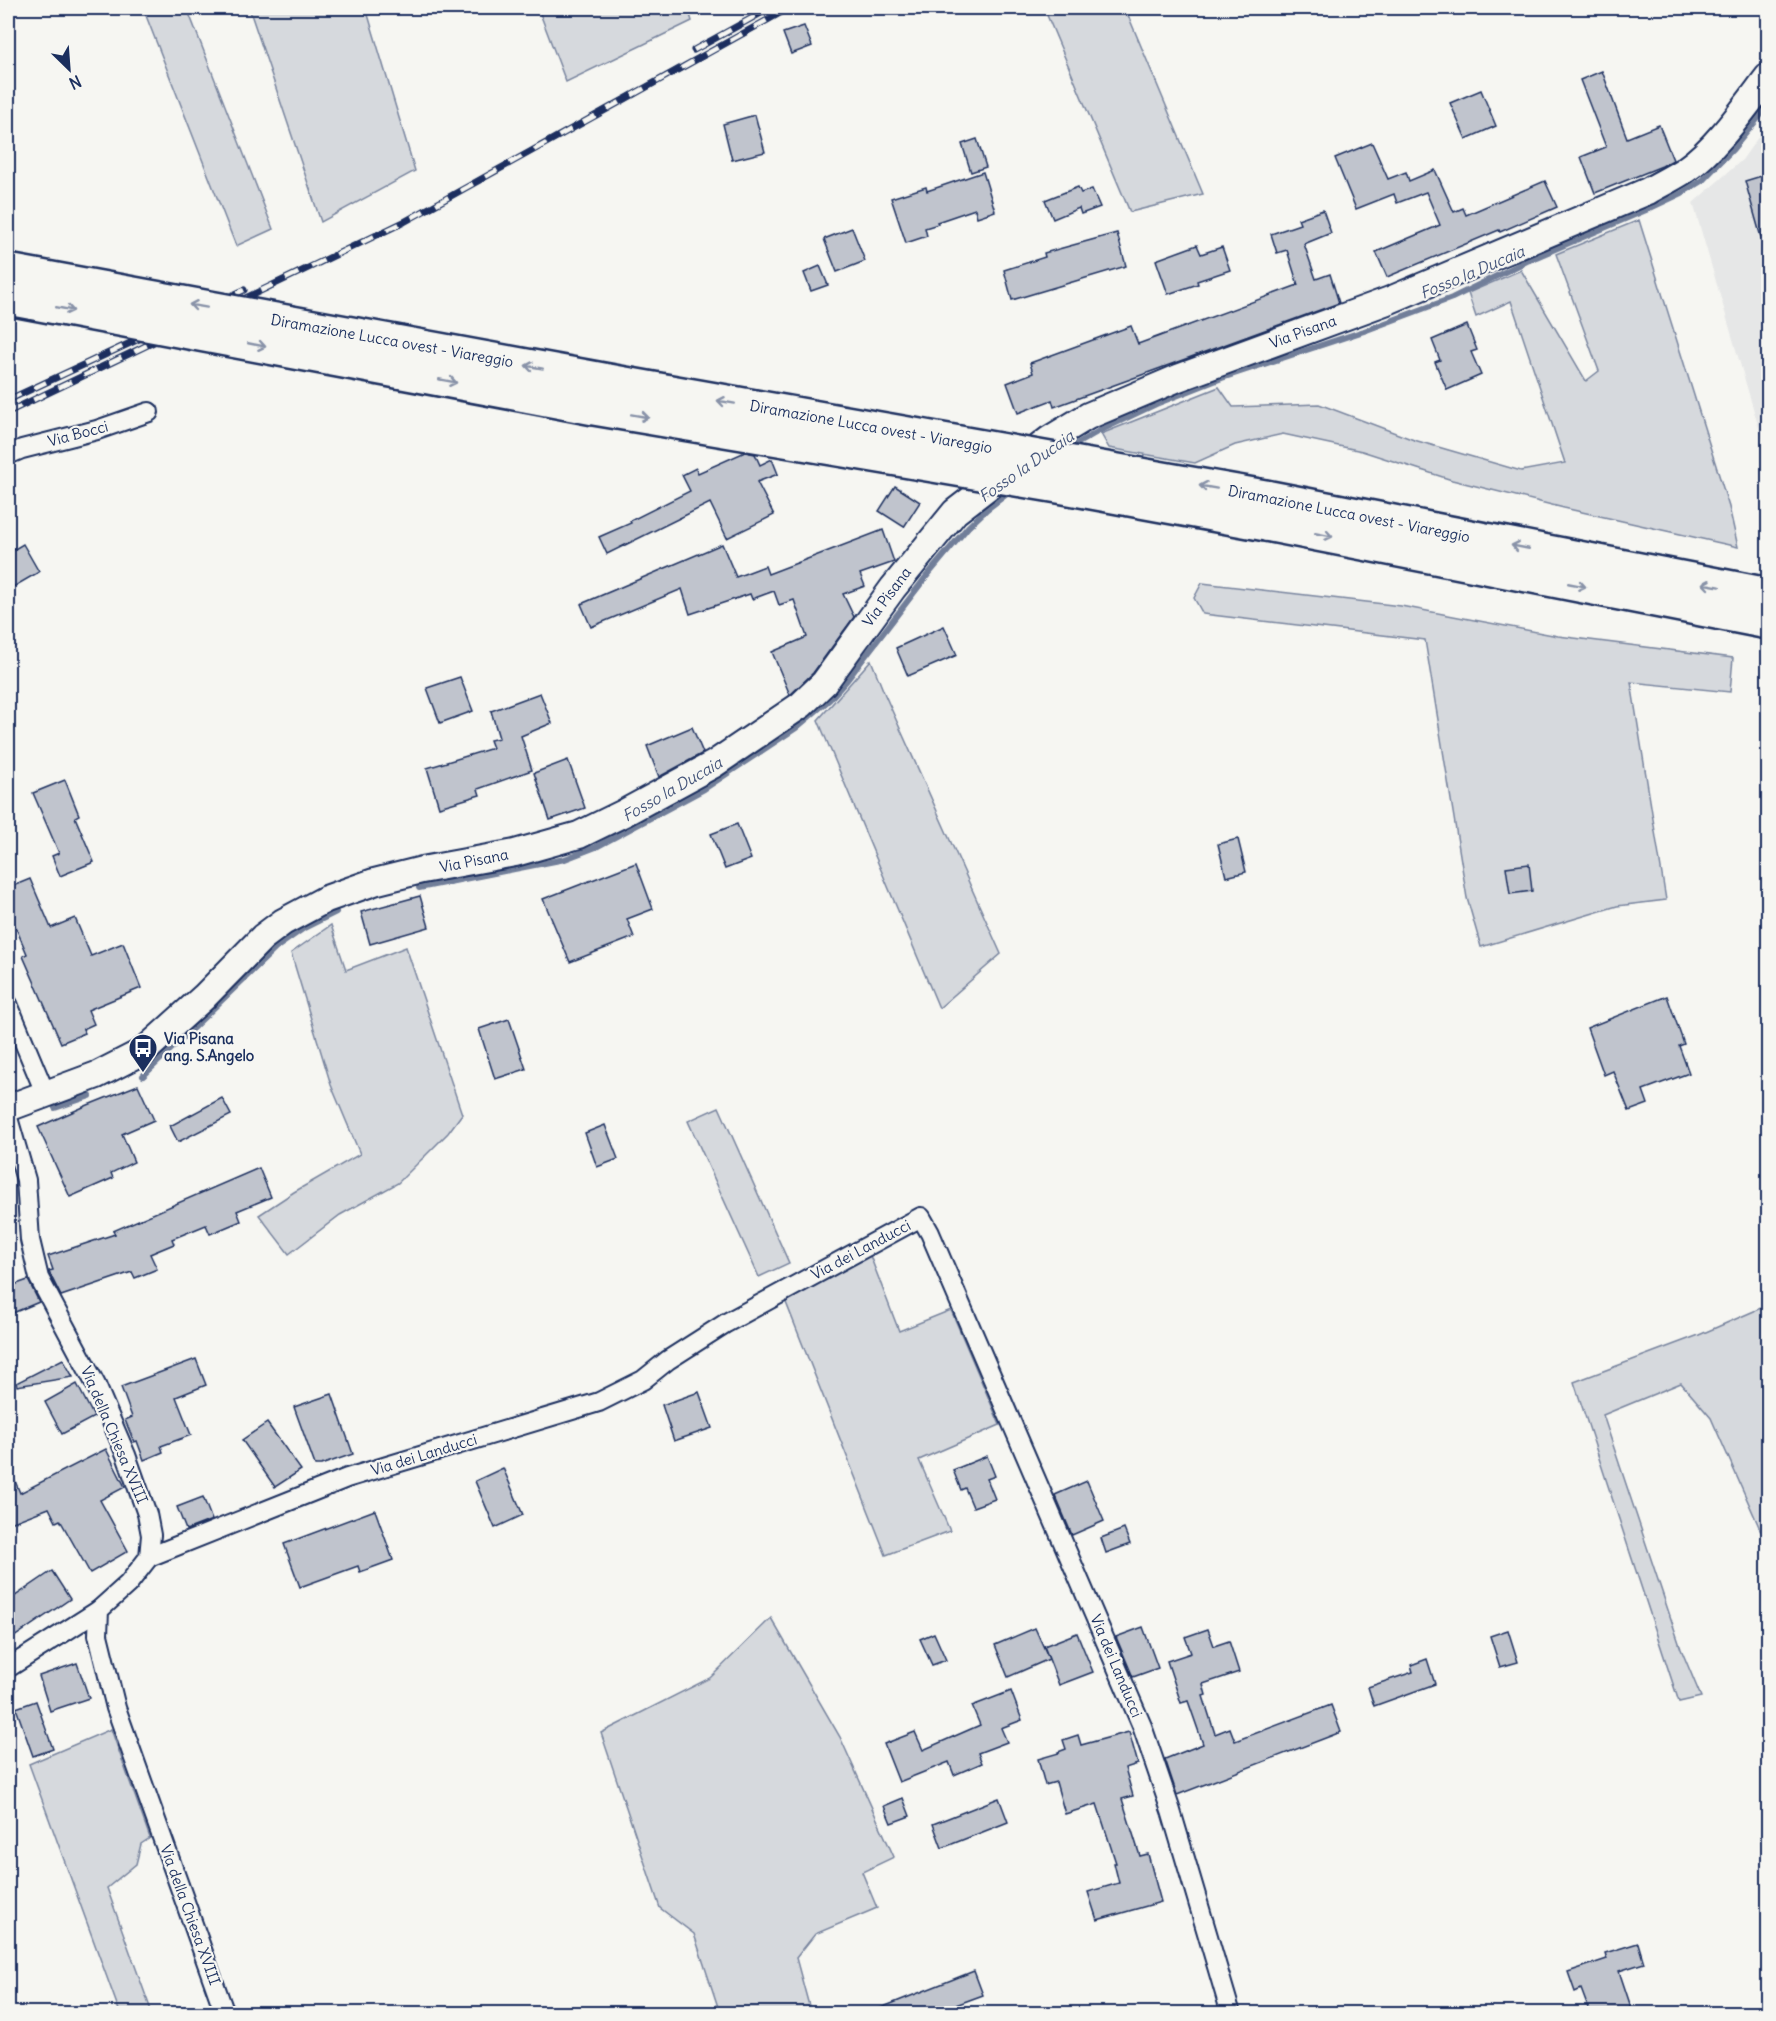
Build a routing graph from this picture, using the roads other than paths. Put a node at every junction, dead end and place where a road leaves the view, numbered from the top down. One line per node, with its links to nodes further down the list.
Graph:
1 (1768, 77): 10 (main road, Via Pisana)
2 (8, 271): 6 (highway, Diramazione Lucca ovest - Viareggio, one-way to 2, bridge)
3 (8, 298): 6 (highway, Diramazione Lucca ovest - Viareggio, one-way to 6, bridge)
4 (149, 412): 5 (street, Via Bocci)
5 (8, 455)
6 (1266, 511): 7 (highway, Diramazione Lucca ovest - Viareggio, one-way to 6); 8 (highway, Diramazione Lucca ovest - Viareggio, one-way to 8)
7 (1768, 595)
8 (1768, 622)
9 (8, 1004): 10 (street)
10 (46, 1095): 11 (main road, Via Pisana)
11 (8, 1108)
12 (8, 1118): 13 (street, Via della Chiesa XVIII)
13 (149, 1557): 14 (street); 17 (street, Via dei Landucci)
14 (99, 1610): 15 (street); 16 (street, Via della Chiesa XVIII)
15 (8, 1668)
16 (225, 2013)
17 (1231, 2013)

